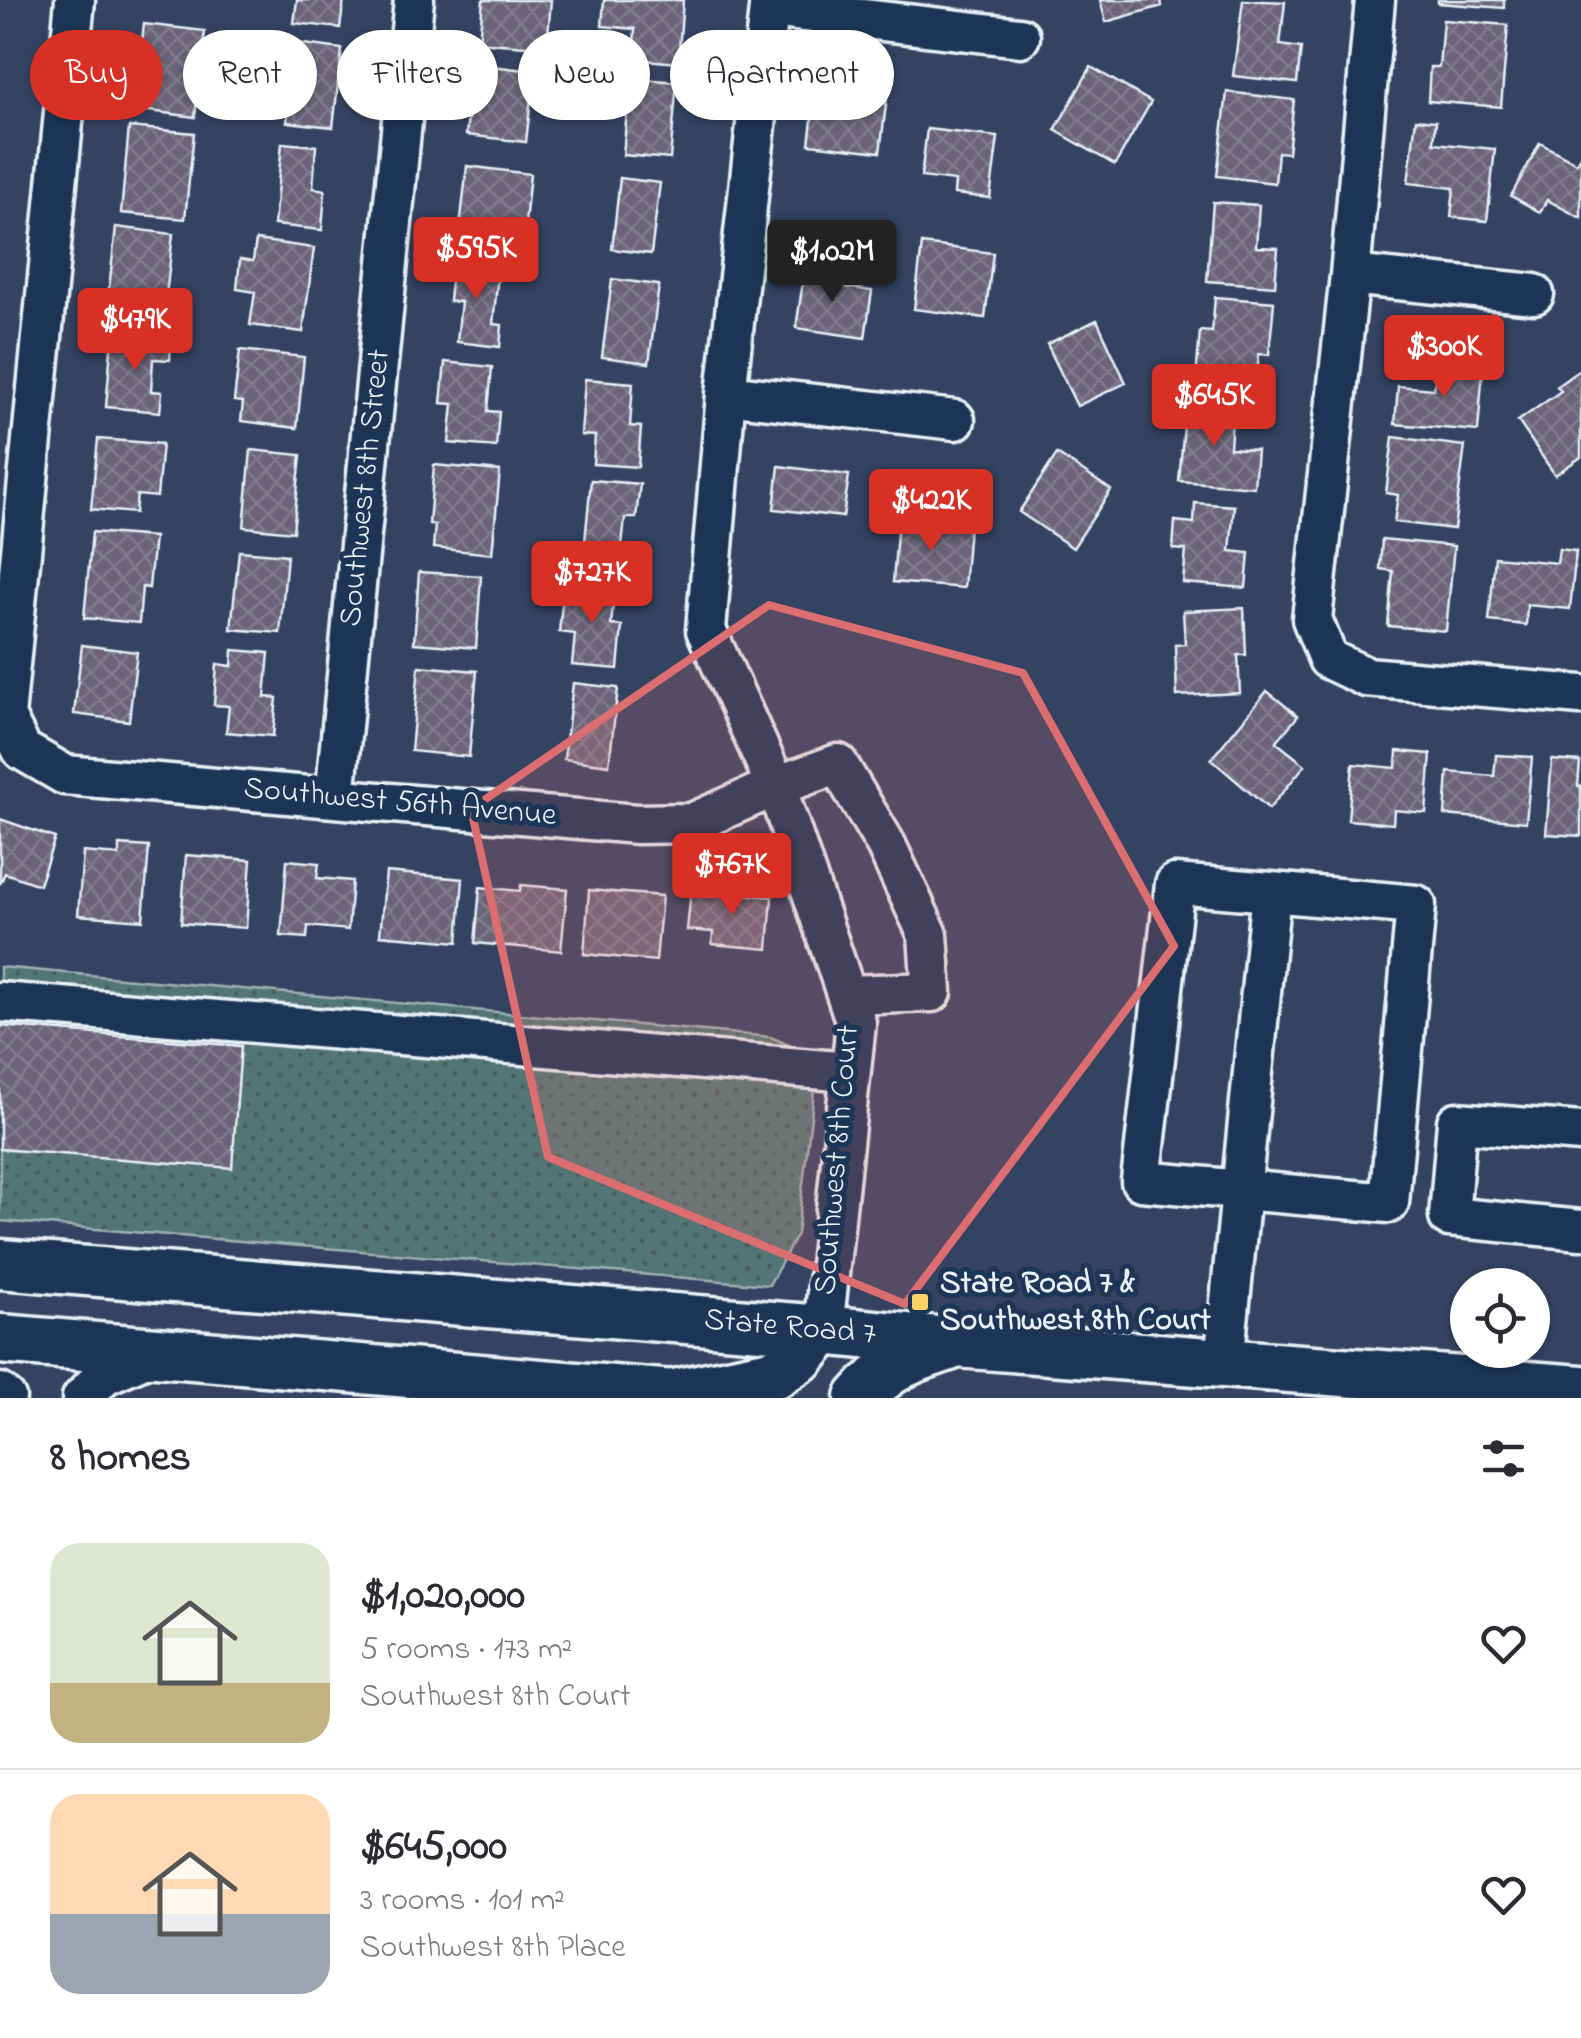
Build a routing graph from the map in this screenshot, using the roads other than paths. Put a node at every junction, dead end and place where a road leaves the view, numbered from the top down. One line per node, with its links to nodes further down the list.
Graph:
1 (76, 0): 12 (street, Southwest 56th Avenue)
2 (414, 0): 12 (street, Southwest 8th Street)
3 (1375, 0): 6 (street)
4 (769, 4): 5 (street); 8 (street, Southwest 8th Court)
5 (1020, 37)
6 (1350, 275): 7 (street); 10 (street)
7 (1534, 294)
8 (726, 394): 9 (street); 11 (street, Southwest 8th Court)
9 (955, 420)
10 (1581, 695)
11 (776, 786): 12 (street, Southwest 56th Avenue); 14 (street, Southwest 8th Court); 14 (street, Southwest 56th Avenue)
12 (335, 797)
13 (1272, 892): 18 (street); 18 (street); 19 (street)
14 (847, 995): 16 (street, Southwest 8th Court)
15 (0, 1002): 16 (street)
16 (850, 1072): 23 (street, Southwest 8th Court)
17 (1581, 1132): 20 (street)
18 (1242, 1190): 19 (street); 27 (street)
19 (1388, 1204): 20 (street)
20 (1449, 1216): 21 (street)
21 (1581, 1230)
22 (0, 1264): 23 (main road, State Road 7)
23 (823, 1330): 25 (main road, State Road 7); 31 (main road)
24 (0, 1339): 26 (main road)
25 (957, 1343): 27 (main road, State Road 7); 34 (main road)
26 (158, 1352): 28 (main road); 33 (street)
27 (1224, 1362): 29 (main road, State Road 7)
28 (424, 1386): 31 (main road)
29 (1581, 1390)
30 (0, 1393): 32 (street)
31 (691, 1396)
32 (6, 1398)
33 (82, 1398)
34 (860, 1398)

